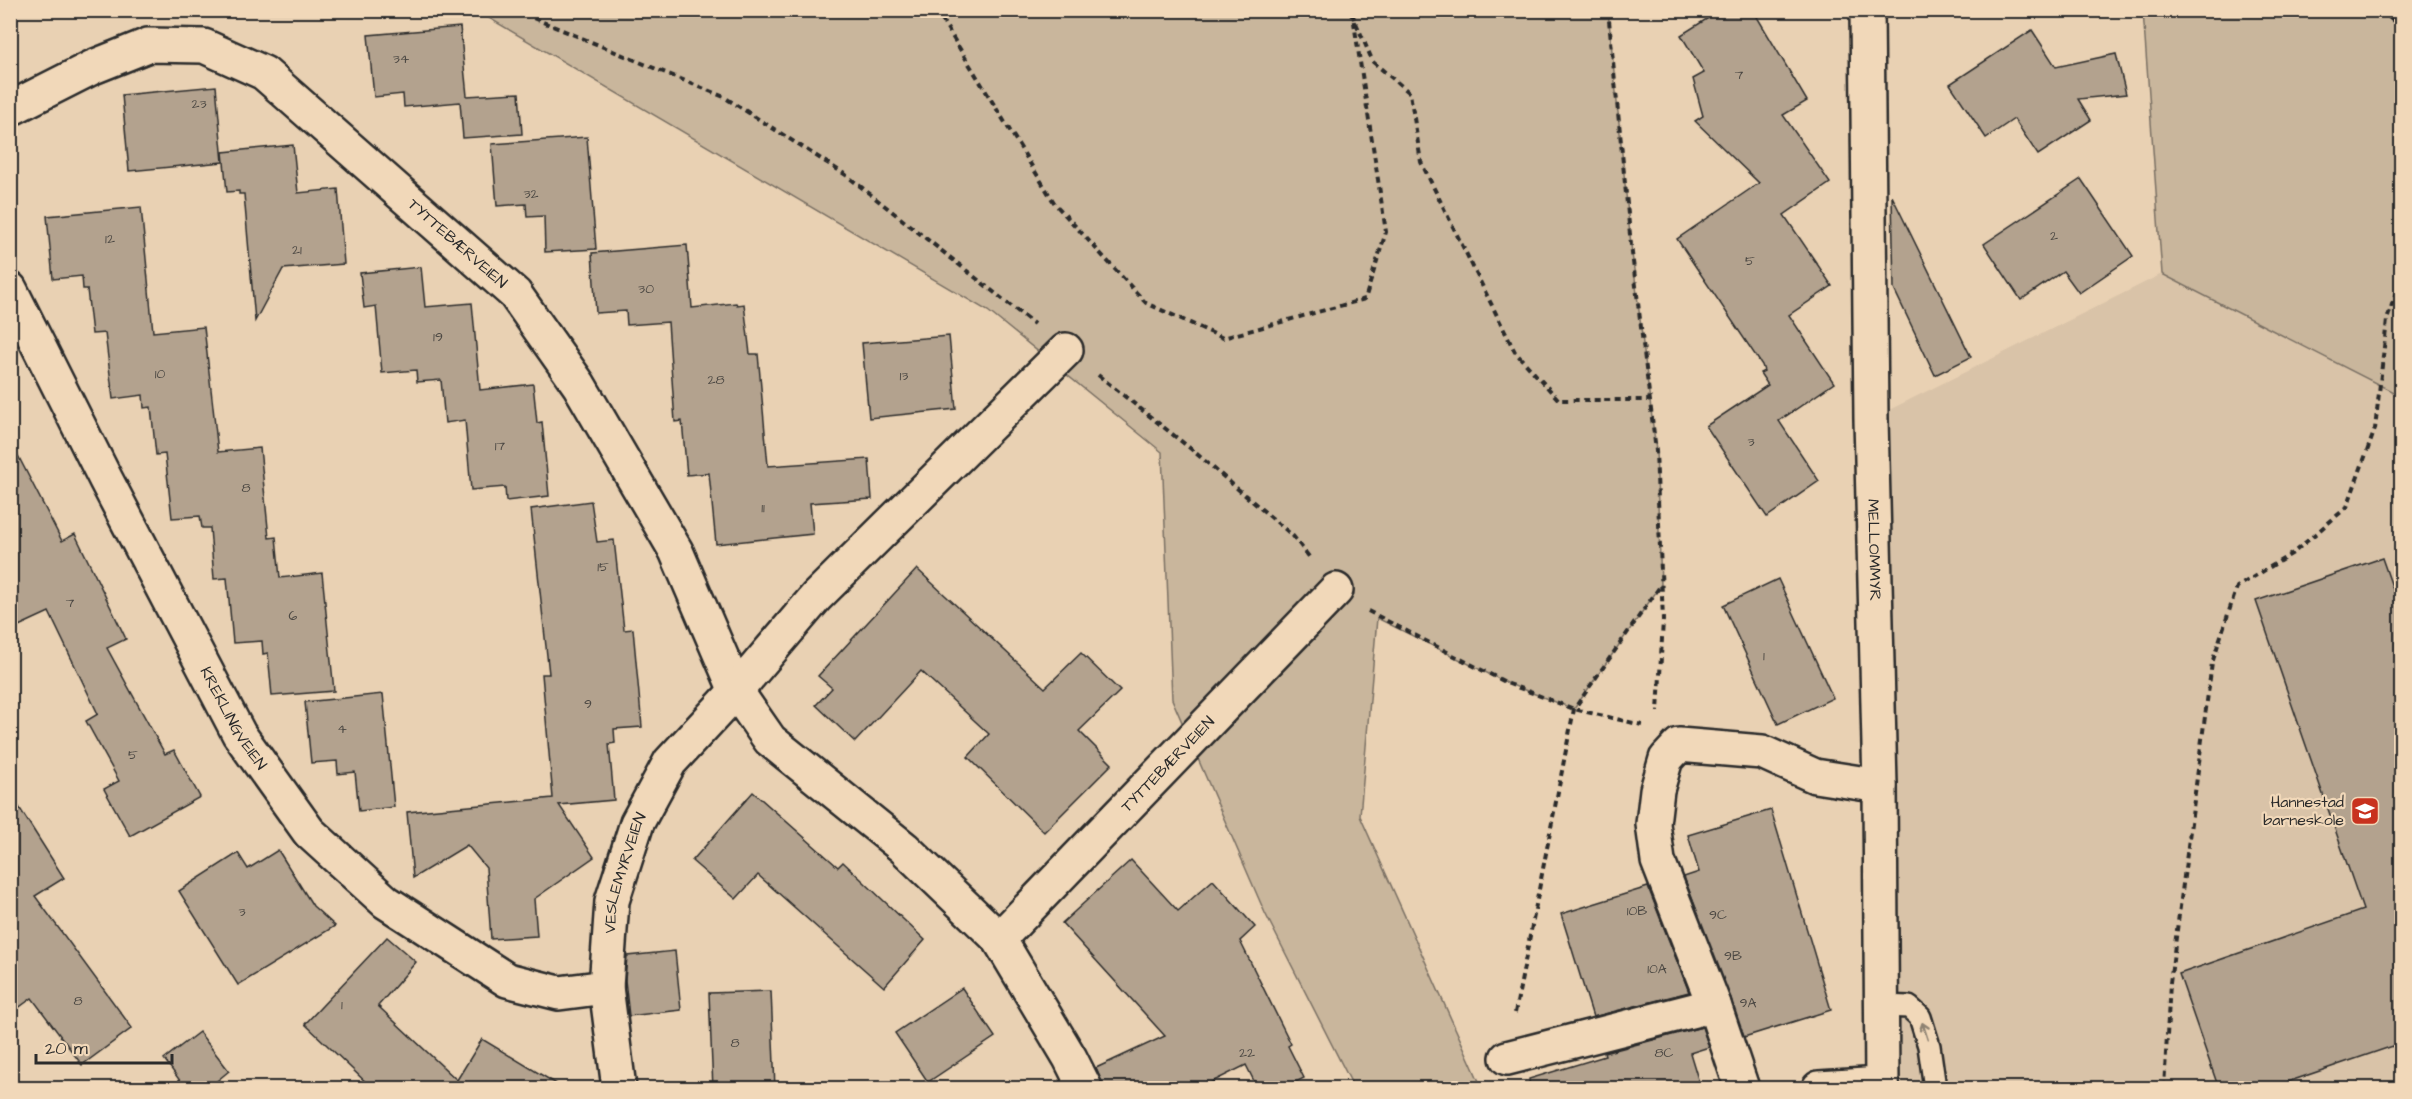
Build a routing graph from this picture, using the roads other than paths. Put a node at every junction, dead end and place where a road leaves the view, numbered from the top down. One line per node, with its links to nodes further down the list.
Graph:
1 (1867, 10): 7 (street, MELLOMMYR)
2 (10, 109): 6 (street, TYTTEBÆRVEIEN)
3 (10, 289): 9 (street, KREKLINGVEIEN)
4 (1066, 350): 6 (street)
5 (1336, 590): 8 (street, TYTTEBÆRVEIEN)
6 (736, 691): 8 (street, TYTTEBÆRVEIEN); 9 (street, VESLEMYRVEIEN)
7 (1880, 786): 10 (street); 11 (street, MELLOMMYR)
8 (999, 939): 15 (street, TYTTEBÆRVEIEN)
9 (606, 987): 14 (street, VESLEMYRVEIEN)
10 (1714, 1005): 12 (street); 16 (street)
11 (1881, 1006): 13 (street, MELLOMMYR); 18 (lane, one-way to 11)
12 (1506, 1058)
13 (1881, 1086): 17 (street)
14 (619, 1089)
15 (1084, 1089)
16 (1742, 1089)
17 (1819, 1089)
18 (1935, 1089)

